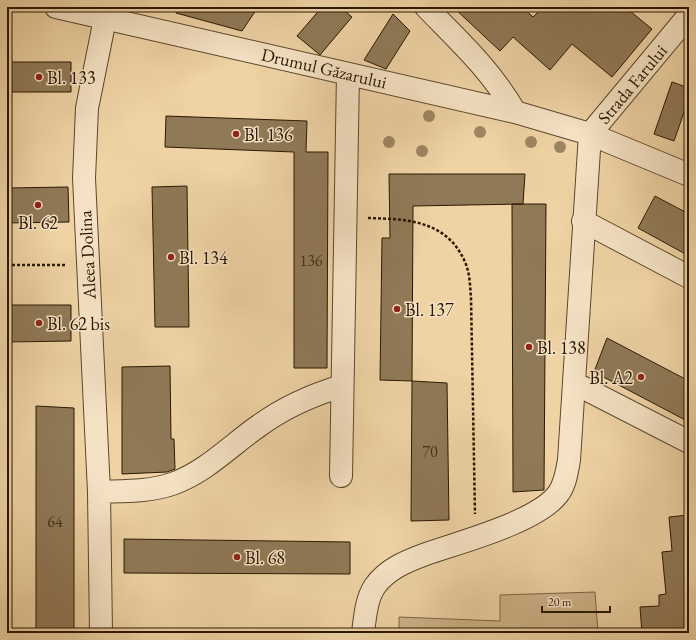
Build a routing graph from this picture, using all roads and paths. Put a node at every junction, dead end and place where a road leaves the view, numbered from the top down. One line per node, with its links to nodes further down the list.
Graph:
1 (56, 7): 4 (street, Drumul Găzarului)
2 (426, 7): 6 (street)
3 (689, 15): 7 (street, Strada Farului)
4 (105, 19): 5 (street, Drumul Găzarului); 12 (street, Aleea Dolina)
5 (348, 74): 6 (street, Drumul Găzarului); 9 (street)
6 (515, 112): 7 (street, Drumul Găzarului)
7 (590, 134): 8 (street, Drumul Găzarului); 10 (street)
8 (689, 175)
9 (345, 217): 15 (street); 19 (path)
10 (583, 221): 13 (street); 14 (street)
11 (7, 265): 12 (path)
12 (88, 266): 18 (street, Aleea Dolina)
13 (689, 277)
14 (574, 383): 16 (street); 19 (street)
15 (342, 386): 17 (street); 18 (street)
16 (689, 442)
17 (341, 476)
18 (99, 492): 20 (street, Aleea Dolina)
19 (468, 539): 21 (street)
20 (101, 633)
21 (363, 633)

